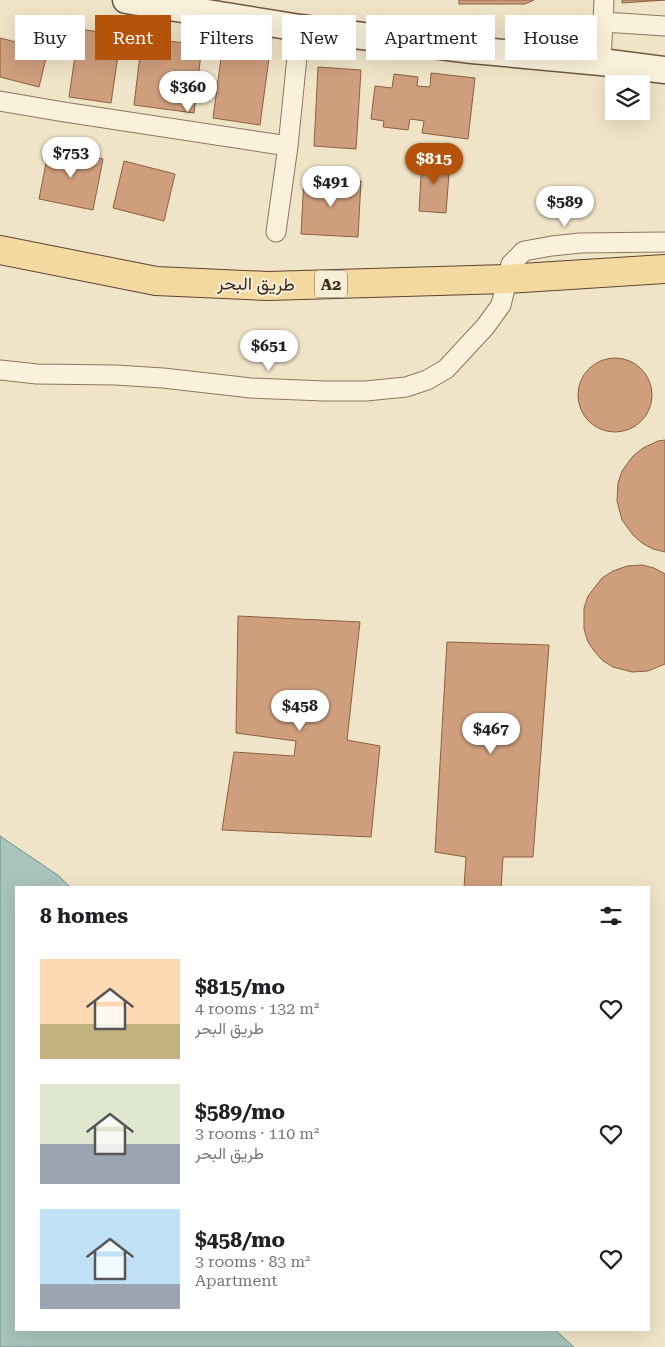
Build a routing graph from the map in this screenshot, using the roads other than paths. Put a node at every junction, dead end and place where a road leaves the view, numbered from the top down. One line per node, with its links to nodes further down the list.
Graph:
1 (126, 0): 4 (main road)
2 (604, 0): 3 (street)
3 (604, 22): 5 (street); 8 (street)
4 (282, 25)
5 (665, 26)
6 (356, 35): 8 (main road)
7 (297, 60): 11 (street)
8 (601, 62): 9 (main road)
9 (665, 70)
10 (0, 101): 11 (street)
11 (288, 146): 12 (street)
12 (276, 232)
13 (665, 242): 16 (street)
14 (0, 250): 16 (main road, طريق البحر / A2)
15 (665, 269): 16 (main road, طريق البحر / A2)
16 (506, 279): 17 (street)
17 (0, 370)

